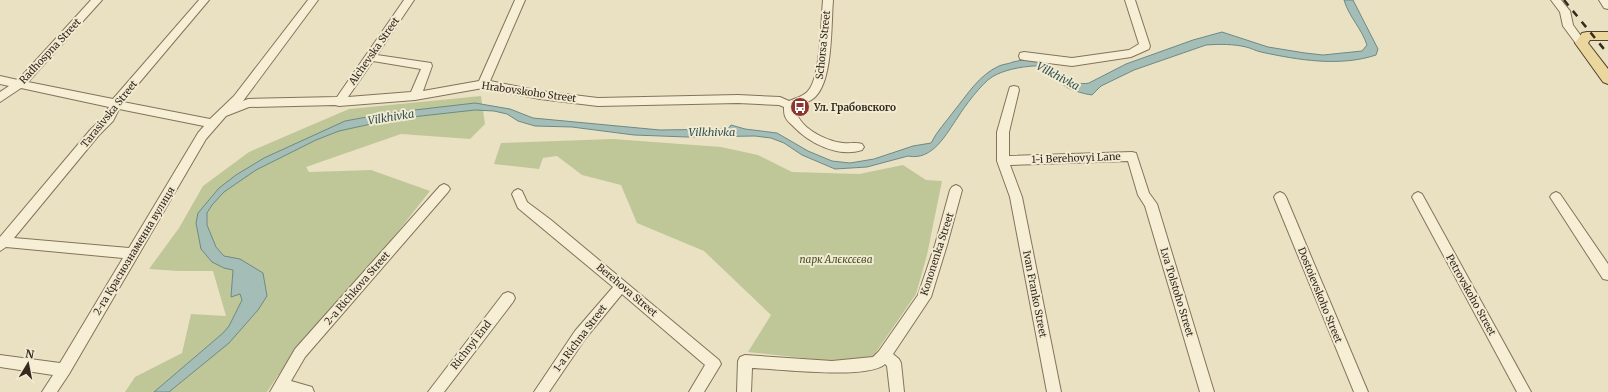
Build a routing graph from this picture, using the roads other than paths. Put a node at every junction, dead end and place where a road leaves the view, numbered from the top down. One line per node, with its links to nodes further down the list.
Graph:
1 (97, 0): 17 (street, Radhospna Street)
2 (204, 0): 23 (street, Tarasivska Street)
3 (313, 0): 25 (street, 2-га Краснознаменна вулиця)
4 (409, 0): 14 (street, Alchevska Street)
5 (520, 0): 18 (street)
6 (828, 0): 24 (street, Schorsa Street)
7 (1130, 0): 13 (street)
8 (1556, 0): 12 (street)
9 (1604, 0): 10 (street)
10 (1608, 6)
11 (1608, 36): 12 (main road)
12 (1581, 43): 15 (main road)
13 (1024, 56)
14 (369, 57): 20 (street); 22 (street, Alchevska Street)
15 (1608, 79)
16 (0, 80): 17 (street)
17 (21, 83): 21 (street, Radhospna Street); 23 (street)
18 (483, 84): 20 (street, Hrabovskoho Street); 24 (street, Hrabovskoho Street)
19 (1014, 90): 28 (street)
20 (415, 96): 22 (street, Hrabovskoho Street)
21 (0, 98)
22 (339, 102): 25 (street, Hrabovskoho Street)
23 (116, 104): 26 (street); 36 (street, Tarasivska Street)
24 (789, 105): 27 (street)
25 (222, 113): 26 (street, 2-га Краснознаменна вулиця)
26 (212, 124): 37 (street, 2-га Краснознаменна вулиця)
27 (858, 147)
28 (1003, 161): 32 (street, 1-i Berehovyi Lane); 52 (street, Ivan Franko Street)
29 (444, 189): 44 (street, 2-a Richkova Street)
30 (956, 190): 41 (street, Kononenka Street)
31 (518, 194): 39 (street, Berehova Street)
32 (1144, 195): 53 (street, Lva Tolstoho Street)
33 (1418, 197): 55 (street, Petrovskoho Street)
34 (1556, 197): 38 (street)
35 (1280, 198): 54 (street, Dostoievskoho Street)
36 (2, 244): 37 (street)
37 (133, 254): 43 (street, 2-га Краснознаменна вулиця)
38 (1608, 275)
39 (621, 286): 48 (street, 1-a Richna Street); 49 (street, Berehova Street)
40 (508, 298): 47 (street, Richnyi End)
41 (884, 355): 50 (street, Kononenka Street); 51 (street)
42 (0, 361): 43 (street)
43 (64, 370): 45 (street, 2-га Краснознаменна вулиця)
44 (279, 388): 46 (street)
45 (49, 392)
46 (307, 392)
47 (434, 392)
48 (541, 392)
49 (696, 392)
50 (744, 392)
51 (897, 392)
52 (1054, 392)
53 (1207, 392)
54 (1361, 392)
55 (1524, 392)

